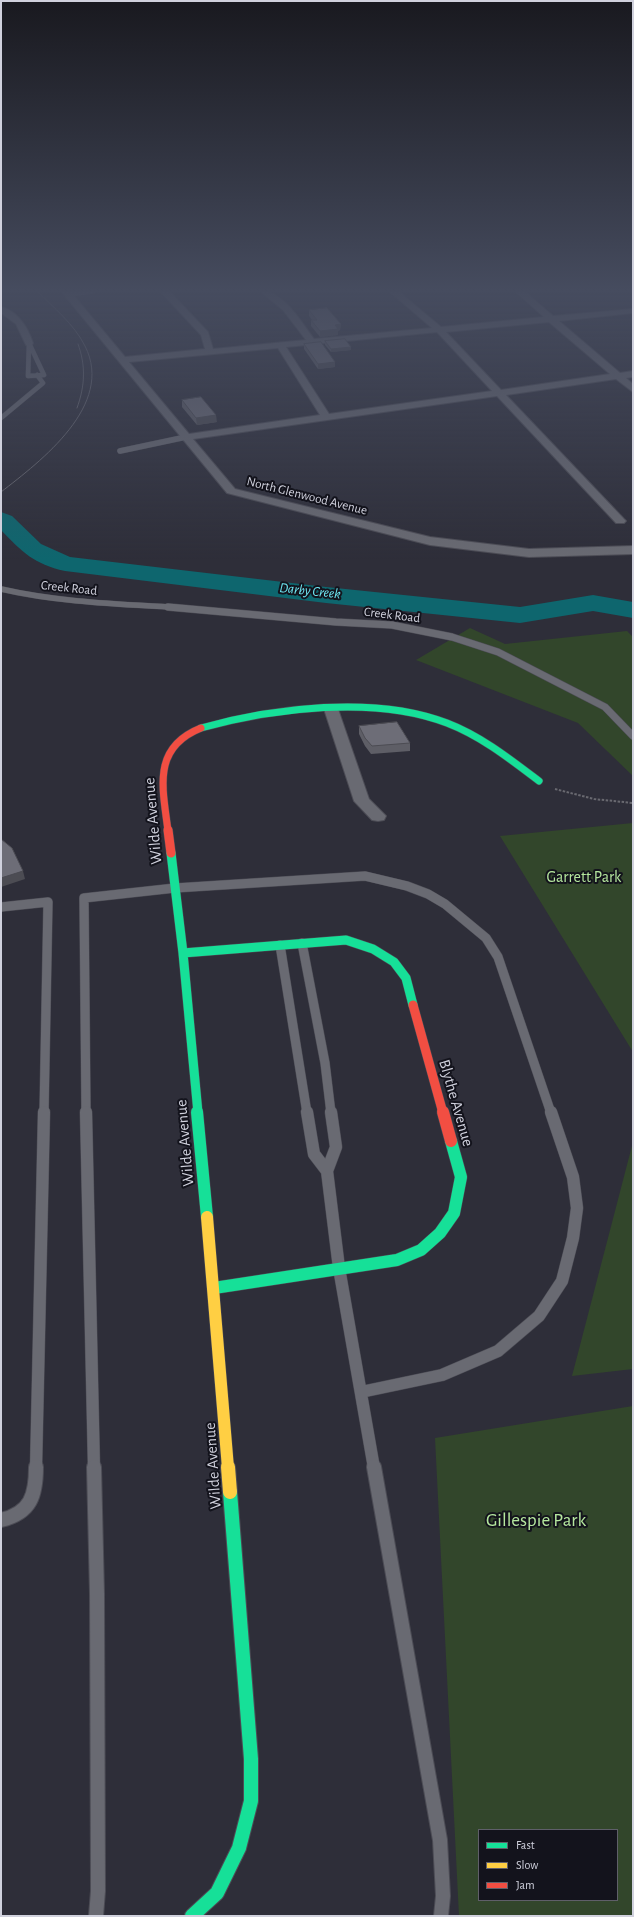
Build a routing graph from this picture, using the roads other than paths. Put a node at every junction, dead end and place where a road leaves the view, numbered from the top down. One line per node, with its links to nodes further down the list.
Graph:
1 (41, 380): 10 (lane)
2 (140, 380): 11 (street, North Glenwood Avenue)
3 (303, 380): 9 (street)
4 (488, 380): 8 (street)
5 (588, 380): 8 (street)
6 (622, 380): 7 (street)
7 (633, 389)
8 (501, 394): 9 (street); 13 (street)
9 (325, 416): 11 (street)
10 (1, 418)
11 (186, 437): 12 (lane); 14 (street, North Glenwood Avenue)
12 (120, 450)
13 (620, 521)
14 (633, 550)
15 (1, 589): 17 (lane, Creek Road)
16 (331, 709): 18 (street, Wilde Avenue); 19 (street); 20 (street, Wilde Avenue)
17 (633, 736)
18 (539, 781)
19 (378, 816)
20 (175, 888): 24 (street, Wilde Avenue); 28 (lane); 30 (lane)
21 (1, 907): 29 (lane)
22 (302, 943): 23 (street, Blythe Avenue); 25 (lane); 26 (street, Blythe Avenue)
23 (280, 945): 24 (street, Blythe Avenue); 25 (lane)
24 (183, 953): 27 (street, Wilde Avenue)
25 (327, 1171): 26 (lane)
26 (340, 1268): 27 (street, Blythe Avenue); 28 (lane)
27 (214, 1288): 31 (street, Wilde Avenue)
28 (361, 1392): 32 (lane)
29 (1, 1520)
30 (96, 1916)
31 (192, 1916)
32 (441, 1916)

